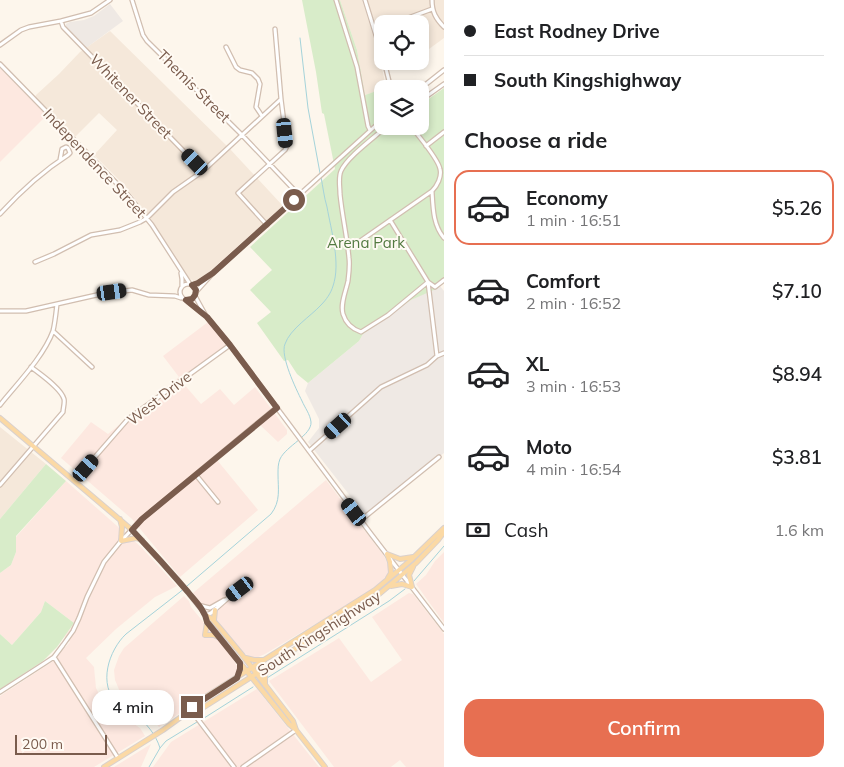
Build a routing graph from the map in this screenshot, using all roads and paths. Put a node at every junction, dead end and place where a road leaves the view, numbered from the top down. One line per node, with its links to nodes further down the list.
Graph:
1 (110, 0): 8 (street)
2 (132, 0): 24 (street, Themis Street)
3 (336, 0): 22 (street)
4 (365, 0): 9 (street)
5 (432, 0): 6 (street)
6 (432, 8): 7 (street); 10 (street)
7 (414, 15)
8 (61, 21): 12 (street); 30 (street, Whitener Street)
9 (374, 27)
10 (444, 27)
11 (275, 29): 19 (street)
12 (0, 45)
13 (226, 47): 20 (street)
14 (0, 64): 34 (street, Independence Street)
15 (444, 70): 16 (street)
16 (429, 82)
17 (444, 84): 18 (street)
18 (429, 95)
19 (281, 99): 20 (street); 29 (street)
20 (262, 116): 24 (street)
21 (374, 127): 22 (street)
22 (370, 130): 32 (street)
23 (444, 132): 27 (street)
24 (242, 135): 29 (street, Themis Street); 30 (street)
25 (377, 135): 38 (street)
26 (417, 135): 27 (street)
27 (426, 146): 31 (street)
28 (60, 160): 33 (street)
29 (270, 164): 32 (street, Themis Street); 36 (street)
30 (203, 171): 34 (street)
31 (432, 191): 35 (street); 37 (street)
32 (299, 195): 36 (street)
33 (0, 214)
34 (146, 218): 39 (street); 40 (street, Independence Street)
35 (390, 220): 38 (street); 43 (street)
36 (267, 225): 41 (street)
37 (444, 238)
38 (348, 246): 43 (street)
39 (34, 262)
40 (180, 270): 44 (street, Independence Street); 45 (street, Independence Street)
41 (213, 273): 44 (street); 46 (street)
42 (444, 280): 43 (street)
43 (428, 282): 56 (street)
44 (191, 284): 45 (street); 46 (street)
45 (182, 286): 47 (street); 48 (street)
46 (195, 294): 49 (street); 52 (street)
47 (169, 296): 48 (street); 50 (street)
48 (181, 298): 49 (street)
49 (186, 300): 52 (street)
50 (57, 304): 51 (street); 53 (street)
51 (0, 311)
52 (206, 316): 54 (street)
53 (53, 331): 57 (street); 58 (street)
54 (230, 345): 60 (street); 66 (street, West Drive)
55 (444, 353): 56 (street)
56 (438, 356): 63 (street)
57 (31, 367): 59 (street); 62 (street)
58 (92, 367)
59 (0, 405)
60 (277, 408): 63 (street); 65 (street)
61 (0, 418): 62 (main road)
62 (34, 446): 66 (main road); 67 (street)
63 (309, 451): 70 (street)
64 (439, 457): 70 (street)
65 (196, 475): 68 (street); 71 (street)
66 (75, 480): 69 (main road)
67 (0, 485)
68 (218, 502)
69 (120, 520): 71 (main road); 74 (main road)
70 (361, 520): 75 (street)
71 (132, 530): 73 (main road); 74 (street)
72 (444, 530): 76 (main road, South Kingshighway); 77 (main road, South Kingshighway)
73 (142, 540): 74 (main road); 85 (main road)
74 (121, 541): 93 (street)
75 (386, 554): 76 (main road); 78 (street); 81 (main road)
76 (413, 557): 78 (main road, South Kingshighway)
77 (416, 562): 79 (main road, South Kingshighway); 82 (main road)
78 (399, 570): 79 (street); 81 (main road, South Kingshighway)
79 (402, 575): 82 (street); 83 (main road, South Kingshighway)
80 (250, 581): 84 (street)
81 (384, 583): 94 (main road, South Kingshighway)
82 (412, 587): 83 (main road); 90 (street)
83 (388, 588): 96 (main road, South Kingshighway)
84 (227, 599): 85 (street); 86 (street)
85 (198, 605): 87 (main road)
86 (215, 610): 87 (street); 89 (main road)
87 (206, 614): 88 (main road); 89 (main road)
88 (207, 622): 91 (main road); 91 (main road)
89 (215, 622): 92 (main road)
90 (444, 629)
91 (220, 638): 95 (main road)
92 (243, 656): 94 (main road); 97 (main road)
93 (54, 657): 105 (street); 112 (street)
94 (266, 660): 97 (main road, South Kingshighway)
95 (240, 663): 98 (main road); 101 (main road)
96 (270, 666): 99 (main road, South Kingshighway); 103 (main road)
97 (252, 668): 98 (main road, South Kingshighway); 99 (main road)
98 (247, 671): 100 (main road); 101 (main road, South Kingshighway)
99 (257, 674): 100 (main road, South Kingshighway); 103 (main road)
100 (251, 677): 102 (main road, South Kingshighway); 104 (main road)
101 (237, 678): 106 (main road, South Kingshighway)
102 (243, 683): 104 (main road); 107 (main road, South Kingshighway)
103 (265, 685): 111 (main road)
104 (259, 687): 111 (main road)
105 (0, 692)
106 (196, 704): 108 (main road); 109 (main road, South Kingshighway)
107 (199, 710): 108 (main road, South Kingshighway); 110 (main road)
108 (193, 714): 109 (main road, South Kingshighway); 110 (main road)
109 (181, 717): 112 (main road, South Kingshighway)
110 (197, 718): 115 (street)
111 (296, 730): 113 (main road); 116 (street)
112 (118, 758): 114 (main road, South Kingshighway)
113 (322, 763): 117 (street); 118 (main road)
114 (104, 767)
115 (234, 767)
116 (243, 767)
117 (317, 767)
118 (325, 767)

